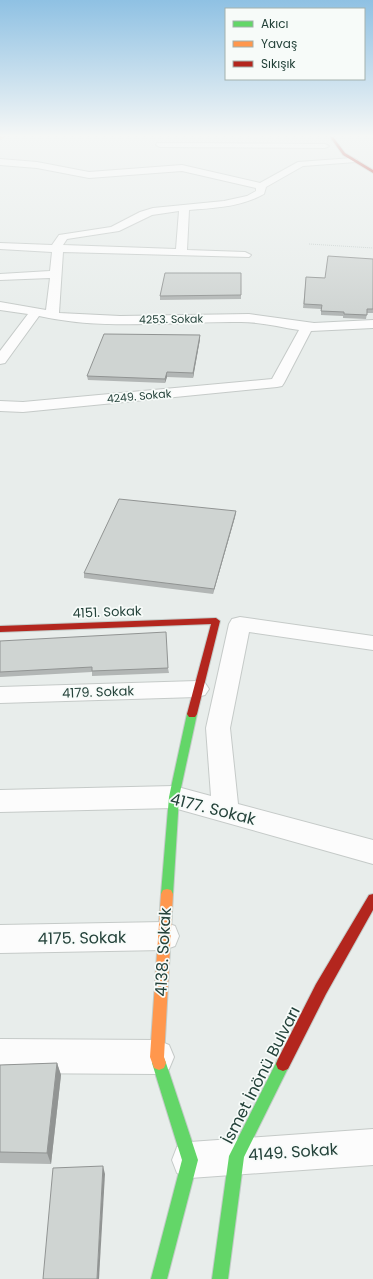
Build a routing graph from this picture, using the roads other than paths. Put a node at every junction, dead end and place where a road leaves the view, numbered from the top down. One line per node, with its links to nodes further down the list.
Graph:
1 (254, 197): 2 (street)
2 (184, 207): 4 (street); 5 (street)
3 (0, 246): 4 (street)
4 (55, 248): 5 (street); 7 (street)
5 (181, 254): 6 (street)
6 (245, 255)
7 (56, 274): 8 (street); 11 (street)
8 (0, 276)
9 (0, 306): 10 (street, 4253. Sokak)
10 (36, 312): 11 (street, 4253. Sokak); 14 (street)
11 (52, 315): 13 (street, 4253. Sokak)
12 (373, 324): 13 (street, 4253. Sokak)
13 (307, 327): 15 (street, 4249. Sokak)
14 (0, 360)
15 (0, 406)
16 (216, 621): 17 (street, 4151. Sokak); 19 (street, 4138. Sokak)
17 (0, 629)
18 (373, 643): 23 (street)
19 (197, 689): 20 (street, 4179. Sokak); 21 (street, 4138. Sokak)
20 (0, 695)
21 (174, 797): 22 (street, 4177. Sokak); 23 (street, 4177. Sokak); 26 (street, 4138. Sokak)
22 (0, 801)
23 (225, 811): 24 (street, 4177. Sokak)
24 (373, 852)
25 (373, 899): 31 (street, İsmet İnönü Bulvarı)
26 (164, 936): 27 (street, 4175. Sokak); 29 (street, 4138. Sokak)
27 (0, 939)
28 (0, 1056): 29 (street)
29 (157, 1057): 32 (street, 4138. Sokak)
30 (373, 1147): 31 (street, 4149. Sokak)
31 (237, 1156): 32 (street, 4149. Sokak); 34 (street, İsmet İnönü Bulvarı)
32 (190, 1160): 33 (street)
33 (159, 1279)
34 (220, 1279)

